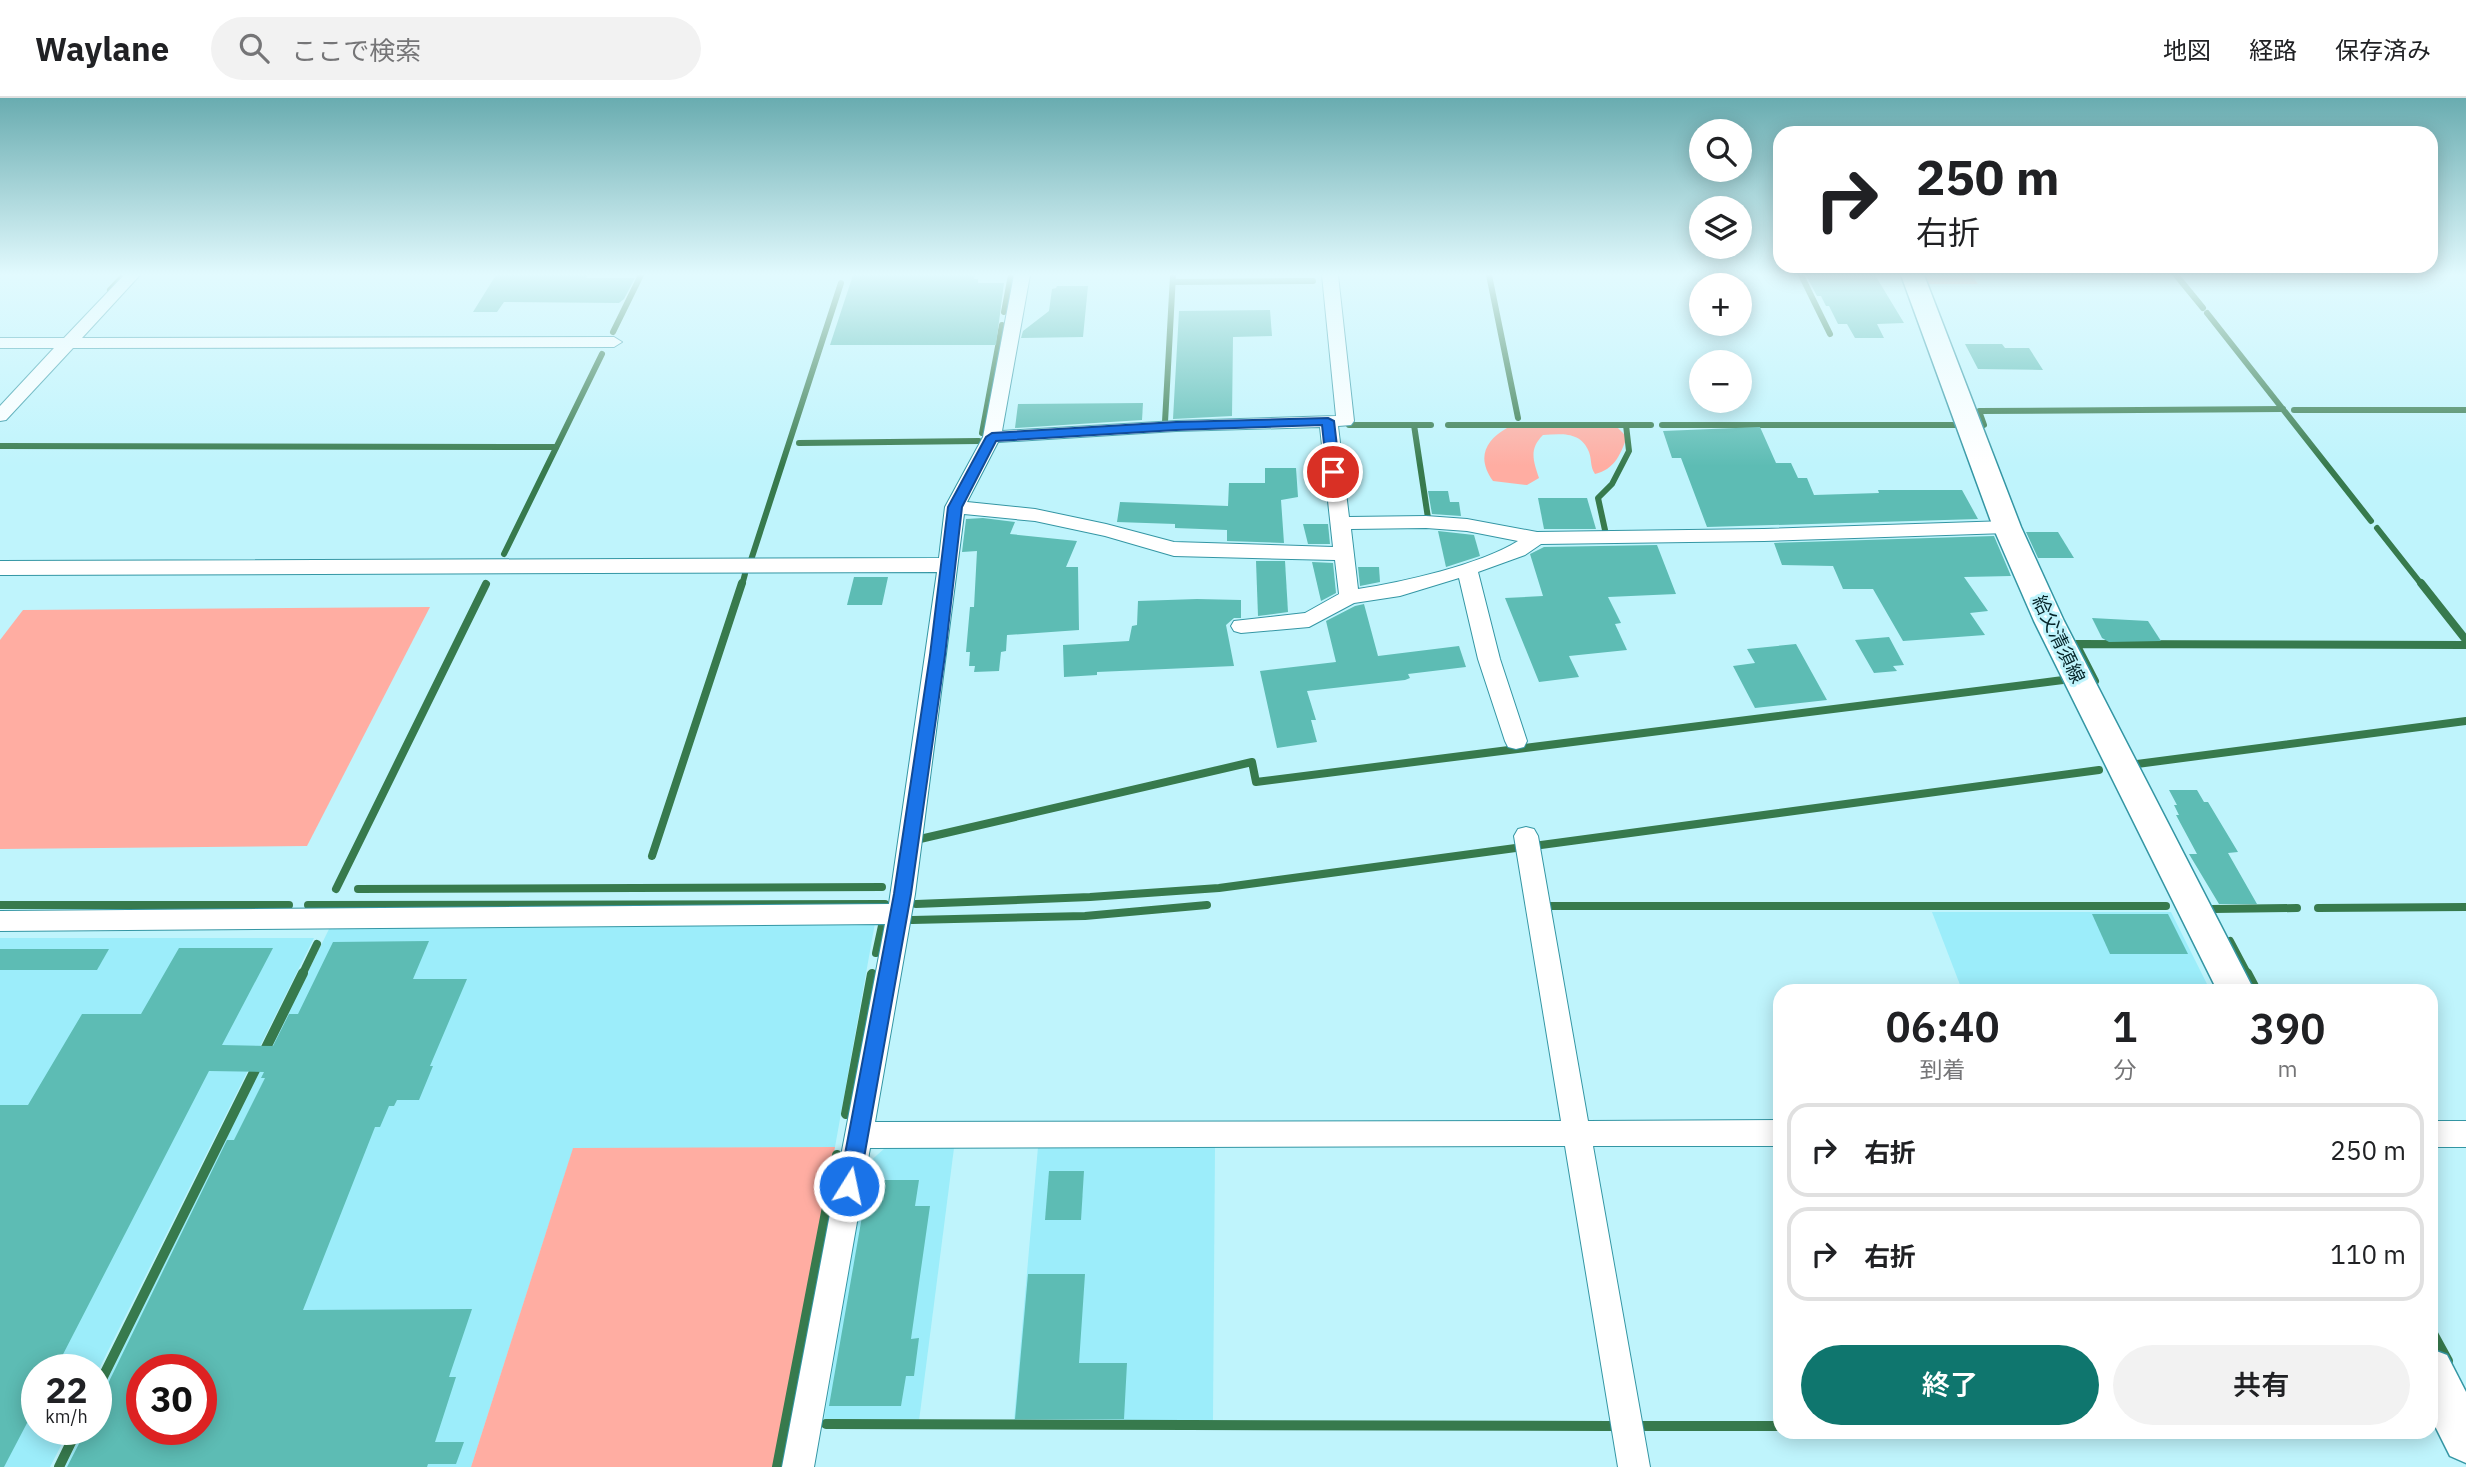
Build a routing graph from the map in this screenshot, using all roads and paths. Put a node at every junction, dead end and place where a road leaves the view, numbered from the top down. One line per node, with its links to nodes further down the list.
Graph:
1 (73, 339): 7 (street)
2 (1010, 339): 10 (street)
3 (1337, 339): 9 (street)
4 (1936, 339): 13 (main road, 給父清須線)
5 (614, 342): 7 (street)
6 (0, 343): 7 (street)
7 (69, 343): 8 (street)
8 (0, 416)
9 (1328, 421): 10 (street); 12 (street)
10 (992, 437): 11 (street)
11 (955, 507): 15 (street); 16 (street)
12 (1339, 523): 14 (street); 15 (street)
13 (2007, 527): 14 (street); 25 (main road, 給父清須線)
14 (1537, 538): 18 (street)
15 (1342, 554): 19 (street)
16 (947, 565): 17 (street); 23 (street)
17 (0, 568)
18 (1466, 569): 19 (street); 21 (street)
19 (1349, 597): 20 (street)
20 (1241, 626)
21 (1516, 741)
22 (1526, 836): 27 (street)
23 (899, 914): 24 (street); 30 (street)
24 (0, 921)
25 (2233, 984)
26 (1773, 1133): 27 (street)
27 (1577, 1134): 30 (street); 34 (street)
28 (2438, 1134): 29 (street)
29 (2466, 1134)
30 (858, 1135): 33 (street)
31 (2438, 1385): 32 (main road)
32 (2466, 1440)
33 (798, 1467)
34 (1634, 1467)

